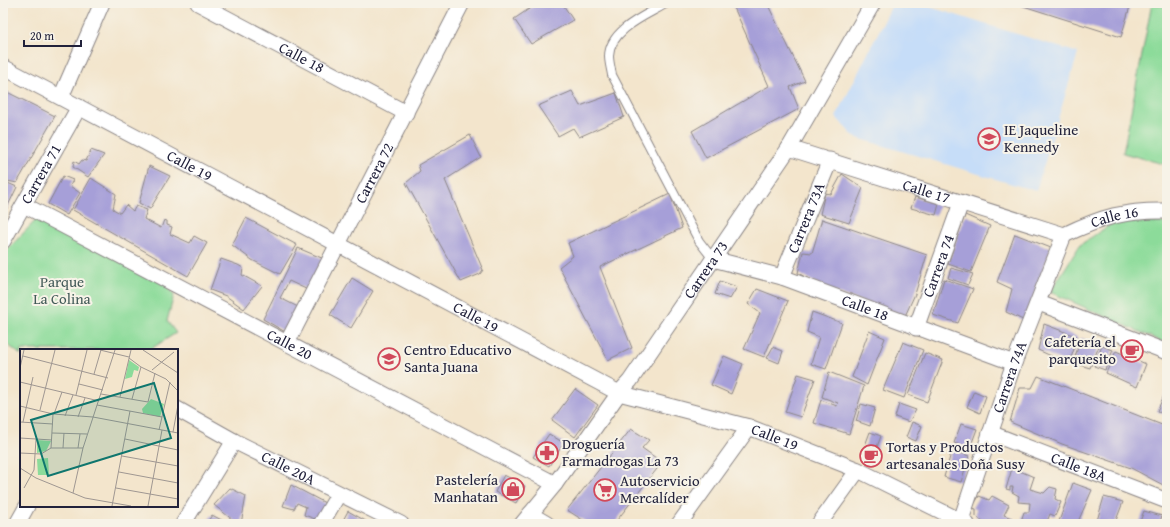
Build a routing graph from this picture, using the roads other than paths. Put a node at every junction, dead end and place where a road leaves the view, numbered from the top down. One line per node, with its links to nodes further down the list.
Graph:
1 (102, 3): 7 (street)
2 (198, 3): 9 (street, Calle 18)
3 (462, 3): 9 (street, Carrera 72)
4 (667, 3): 18 (lane)
5 (873, 3): 10 (street, Carrera 73)
6 (3, 67): 7 (street, Calle 19)
7 (61, 97): 8 (street, Calle 19)
8 (79, 107): 13 (street, Carrera 71); 17 (street, Calle 19)
9 (406, 113): 17 (street, Carrera 72)
10 (789, 148): 11 (street, Calle 17); 18 (street, Carrera 73)
11 (830, 160): 12 (street, Calle 17); 19 (street, Carrera 73A)
12 (961, 203): 15 (street, Calle 17); 21 (street, Carrera 74)
13 (24, 205): 16 (street, Carrera 71); 22 (street, Calle 20)
14 (1167, 211): 15 (street, Calle 16)
15 (1064, 235): 20 (street, Carrera 74A)
16 (3, 241)
17 (338, 244): 22 (street, Carrera 72); 25 (street, Calle 19)
18 (713, 259): 19 (street, Calle 18); 25 (street, Carrera 73)
19 (782, 277): 21 (street, Calle 18)
20 (1039, 303): 23 (street); 24 (street, Carrera 74A)
21 (916, 328): 24 (street, Calle 18)
22 (287, 343): 31 (street, Calle 20)
23 (1167, 352)
24 (1014, 363): 28 (street, Carrera 74A)
25 (619, 393): 27 (street, Calle 19); 31 (street, Carrera 73)
26 (178, 410): 29 (street, Calle 20A)
27 (749, 427): 30 (street, Calle 19); 42 (street)
28 (990, 433): 33 (street, Calle 18A); 36 (street, Carrera 74A)
29 (234, 441): 32 (street, Calle 20A); 38 (street)
30 (858, 470): 36 (street, Calle 19); 43 (street)
31 (555, 484): 35 (street, Carrera 73)
32 (338, 494): 39 (street); 40 (street, Calle 20A)
33 (1167, 501)
34 (26, 507): 37 (street)
35 (526, 519): 41 (street)
36 (956, 521)
37 (17, 524)
38 (183, 524)
39 (321, 524)
40 (401, 524)
41 (547, 524)
42 (679, 524)
43 (819, 524)

